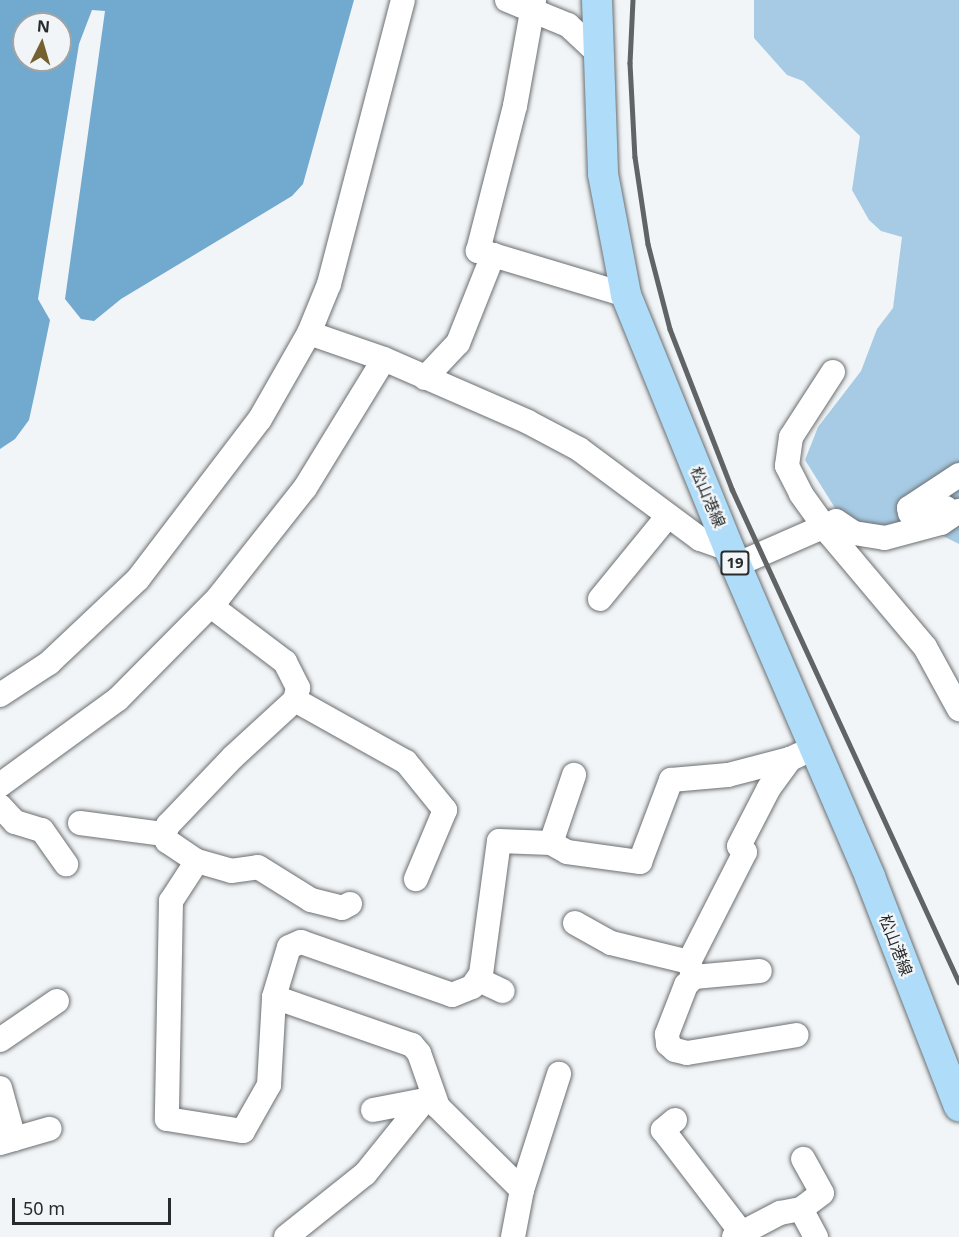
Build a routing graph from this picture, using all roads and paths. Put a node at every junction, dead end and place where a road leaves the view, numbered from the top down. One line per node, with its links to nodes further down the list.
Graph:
1 (404, 0): 8 (street)
2 (507, 0): 4 (street)
3 (597, 0): 5 (main road, 松山港線 / 19)
4 (534, 4): 5 (street); 6 (street)
5 (598, 54): 7 (main road, 松山港線 / 19)
6 (493, 255): 7 (street); 11 (street)
7 (627, 295): 16 (main road, 松山港線 / 19)
8 (309, 333): 9 (street); 19 (street)
9 (384, 359): 11 (street); 18 (street)
10 (833, 372): 15 (street)
11 (425, 378): 14 (street)
12 (959, 475): 13 (street)
13 (959, 510): 15 (street)
14 (668, 516): 16 (street); 17 (street)
15 (824, 527): 16 (street); 21 (street)
16 (733, 557): 22 (main road, 松山港線 / 19)
17 (600, 599)
18 (211, 606): 20 (street); 24 (street)
19 (0, 695)
20 (295, 700): 27 (street); 31 (street)
21 (959, 709)
22 (802, 754): 28 (street); 34 (street); 45 (main road, 松山港線 / 19)
23 (574, 776): 28 (street)
24 (0, 785)
25 (0, 806): 30 (street)
26 (80, 823): 27 (street)
27 (164, 834): 29 (street)
28 (551, 843): 36 (street)
29 (197, 861): 32 (street); 38 (street)
30 (66, 864)
31 (416, 879)
32 (350, 904)
33 (575, 923): 34 (street)
34 (692, 969): 35 (street); 40 (street)
35 (760, 971)
36 (479, 980): 37 (street); 38 (street)
37 (503, 992)
38 (274, 997): 44 (street)
39 (57, 1001): 41 (street)
40 (797, 1035)
41 (0, 1040)
42 (559, 1074): 51 (street)
43 (0, 1088): 49 (street)
44 (428, 1100): 46 (street); 51 (street); 54 (street)
45 (959, 1106)
46 (373, 1110)
47 (675, 1120): 53 (street)
48 (50, 1129): 49 (street)
49 (7, 1141)
50 (803, 1159): 52 (street)
51 (522, 1190): 55 (street)
52 (801, 1209): 53 (street); 56 (street)
53 (737, 1235)
54 (286, 1237)
55 (513, 1237)
56 (816, 1237)

